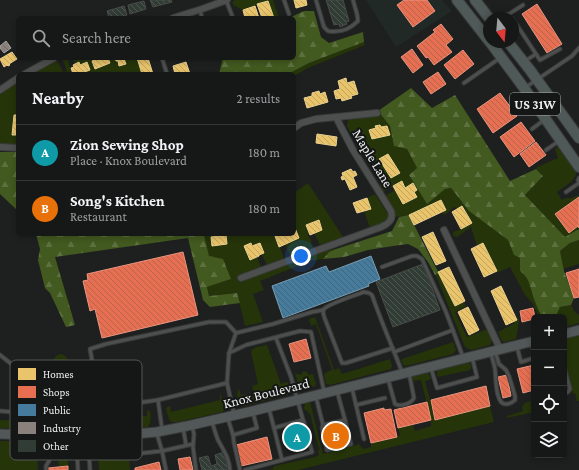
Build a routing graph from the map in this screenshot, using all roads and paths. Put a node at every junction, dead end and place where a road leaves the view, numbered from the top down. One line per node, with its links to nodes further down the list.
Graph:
1 (226, 0): 8 (street); 14 (lane)
2 (284, 0): 11 (lane)
3 (316, 0): 4 (lane)
4 (353, 0)
5 (457, 0): 16 (highway, US 31W)
6 (475, 0): 9 (highway)
7 (523, 5): 10 (lane)
8 (200, 10): 12 (street); 13 (lane)
9 (485, 12)
10 (512, 12)
11 (289, 14)
12 (180, 16)
13 (202, 16)
14 (232, 16)
15 (519, 28): 21 (lane)
16 (483, 32)
17 (495, 48): 22 (highway, US 31W)
18 (513, 48): 25 (highway, US 31W)
19 (579, 48): 29 (lane)
20 (560, 49): 21 (lane)
21 (536, 54): 25 (lane)
22 (501, 57): 30 (lane); 31 (highway, US 31W)
23 (50, 60): 26 (street)
24 (163, 60): 27 (lane)
25 (524, 61): 29 (highway, US 31W)
26 (29, 72)
27 (166, 72)
28 (16, 79): 32 (street)
29 (536, 79): 31 (lane); 38 (highway, US 31W)
30 (464, 83)
31 (524, 88): 35 (highway, US 31W)
32 (0, 90)
33 (377, 113): 34 (street)
34 (336, 116): 36 (street); 49 (street, Maple Lane)
35 (546, 119): 37 (lane); 39 (highway, US 31W)
36 (296, 127)
37 (532, 129)
38 (579, 138)
39 (560, 140): 42 (lane); 43 (highway, US 31W)
40 (0, 147): 41 (street)
41 (16, 148)
42 (546, 150)
43 (579, 167)
44 (579, 178): 45 (lane)
45 (579, 182): 46 (lane)
46 (566, 192)
47 (444, 230): 59 (street)
48 (382, 267): 51 (lane)
49 (241, 278)
50 (324, 310): 53 (lane); 58 (lane); 58 (lane)
51 (453, 330): 60 (lane); 63 (lane)
52 (579, 330): 54 (main road)
53 (236, 333): 61 (lane); 65 (lane)
54 (567, 333)
55 (276, 338): 61 (lane); 75 (lane); 78 (lane)
56 (531, 341): 57 (main road, Knox Boulevard)
57 (517, 345): 59 (main road, Knox Boulevard); 64 (lane)
58 (393, 348): 60 (lane)
59 (495, 351): 59 (lane); 63 (main road, Knox Boulevard)
60 (394, 352): 68 (lane)
61 (229, 353): 71 (lane)
62 (0, 355): 66 (lane)
63 (468, 357): 67 (main road, Knox Boulevard); 67 (lane)
64 (531, 359)
65 (92, 360)
66 (10, 363)
67 (431, 367): 68 (main road, Knox Boulevard)
68 (405, 373): 69 (main road, Knox Boulevard); 69 (lane)
69 (387, 378): 72 (main road, Knox Boulevard)
70 (567, 378): 74 (lane)
71 (227, 383): 77 (lane); 85 (lane)
72 (352, 386): 73 (main road, Knox Boulevard); 80 (lane)
73 (337, 390): 75 (main road, Knox Boulevard); 87 (lane)
74 (567, 392)
75 (320, 394): 78 (main road, Knox Boulevard); 90 (lane)
76 (385, 398): 80 (lane)
77 (158, 400): 79 (lane); 93 (lane)
78 (297, 400): 81 (main road, Knox Boulevard); 86 (lane)
79 (142, 402)
80 (356, 405): 98 (lane)
81 (268, 407): 83 (main road, Knox Boulevard); 92 (lane)
82 (0, 411): 84 (lane)
83 (252, 411): 85 (main road, Knox Boulevard); 97 (lane)
84 (10, 412)
85 (231, 416): 88 (main road, Knox Boulevard); 97 (lane)
86 (303, 420): 92 (lane); 106 (lane)
87 (345, 420): 90 (lane); 90 (lane)
88 (211, 421): 89 (main road, Knox Boulevard); 112 (lane)
89 (192, 425): 91 (main road, Knox Boulevard); 99 (lane)
90 (324, 425)
91 (182, 427): 93 (main road, Knox Boulevard); 100 (lane)
92 (274, 428): 106 (lane)
93 (159, 431): 94 (main road, Knox Boulevard); 101 (lane)
94 (142, 433)
95 (0, 434): 96 (main road, Knox Boulevard)
96 (10, 434)
97 (233, 435): 113 (lane)
98 (364, 439)
99 (193, 444): 100 (lane); 111 (lane)
100 (186, 445): 101 (lane)
101 (162, 451): 102 (lane); 110 (lane)
102 (142, 453)
103 (49, 460): 107 (lane)
104 (79, 460): 108 (lane)
105 (88, 460): 109 (lane)
106 (282, 460): 114 (lane)
107 (46, 470)
108 (78, 470)
109 (90, 470)
110 (166, 470)
111 (196, 470)
112 (230, 470)
113 (240, 470)
114 (245, 470)

